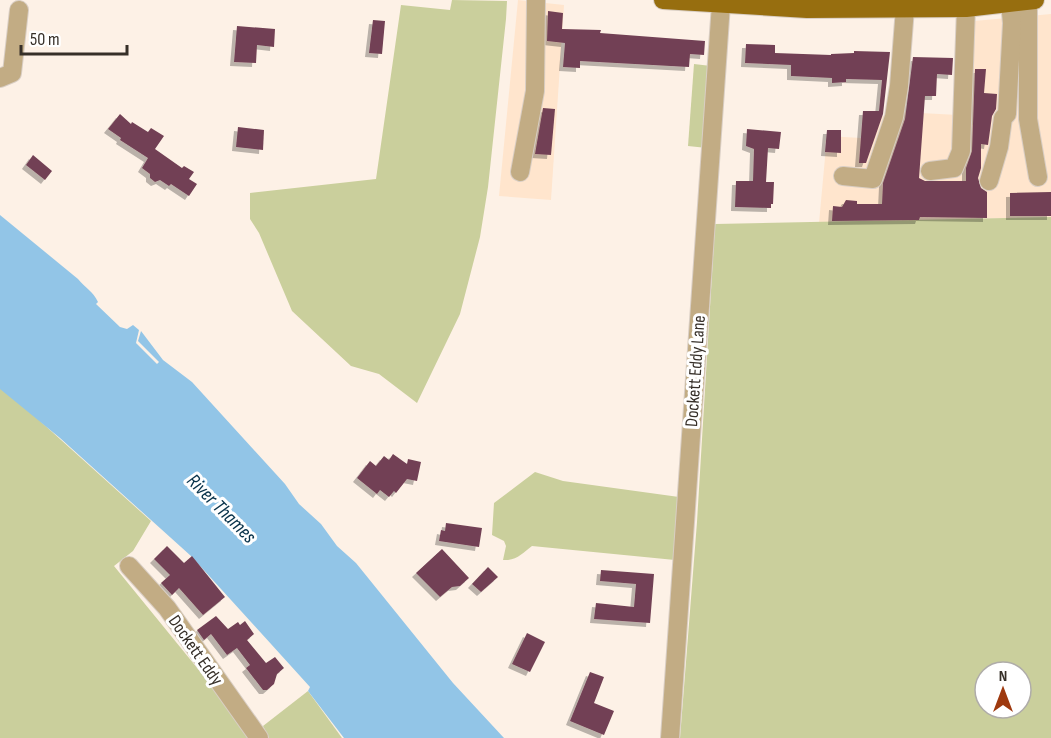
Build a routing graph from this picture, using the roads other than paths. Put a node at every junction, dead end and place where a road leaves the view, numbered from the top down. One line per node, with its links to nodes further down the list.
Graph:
1 (536, 0): 11 (street)
2 (663, 0): 5 (main road)
3 (1032, 0): 4 (main road); 13 (street)
4 (1010, 3): 7 (main road); 14 (street)
5 (721, 4): 6 (main road); 17 (street, Dockett Eddy Lane)
6 (905, 8): 7 (main road); 12 (street)
7 (966, 8): 10 (street)
8 (19, 10): 9 (street)
9 (0, 78)
10 (930, 171)
11 (520, 172)
12 (843, 176)
13 (1038, 177)
14 (989, 181)
15 (129, 566): 16 (street, Dockett Eddy)
16 (259, 738)
17 (670, 738)

